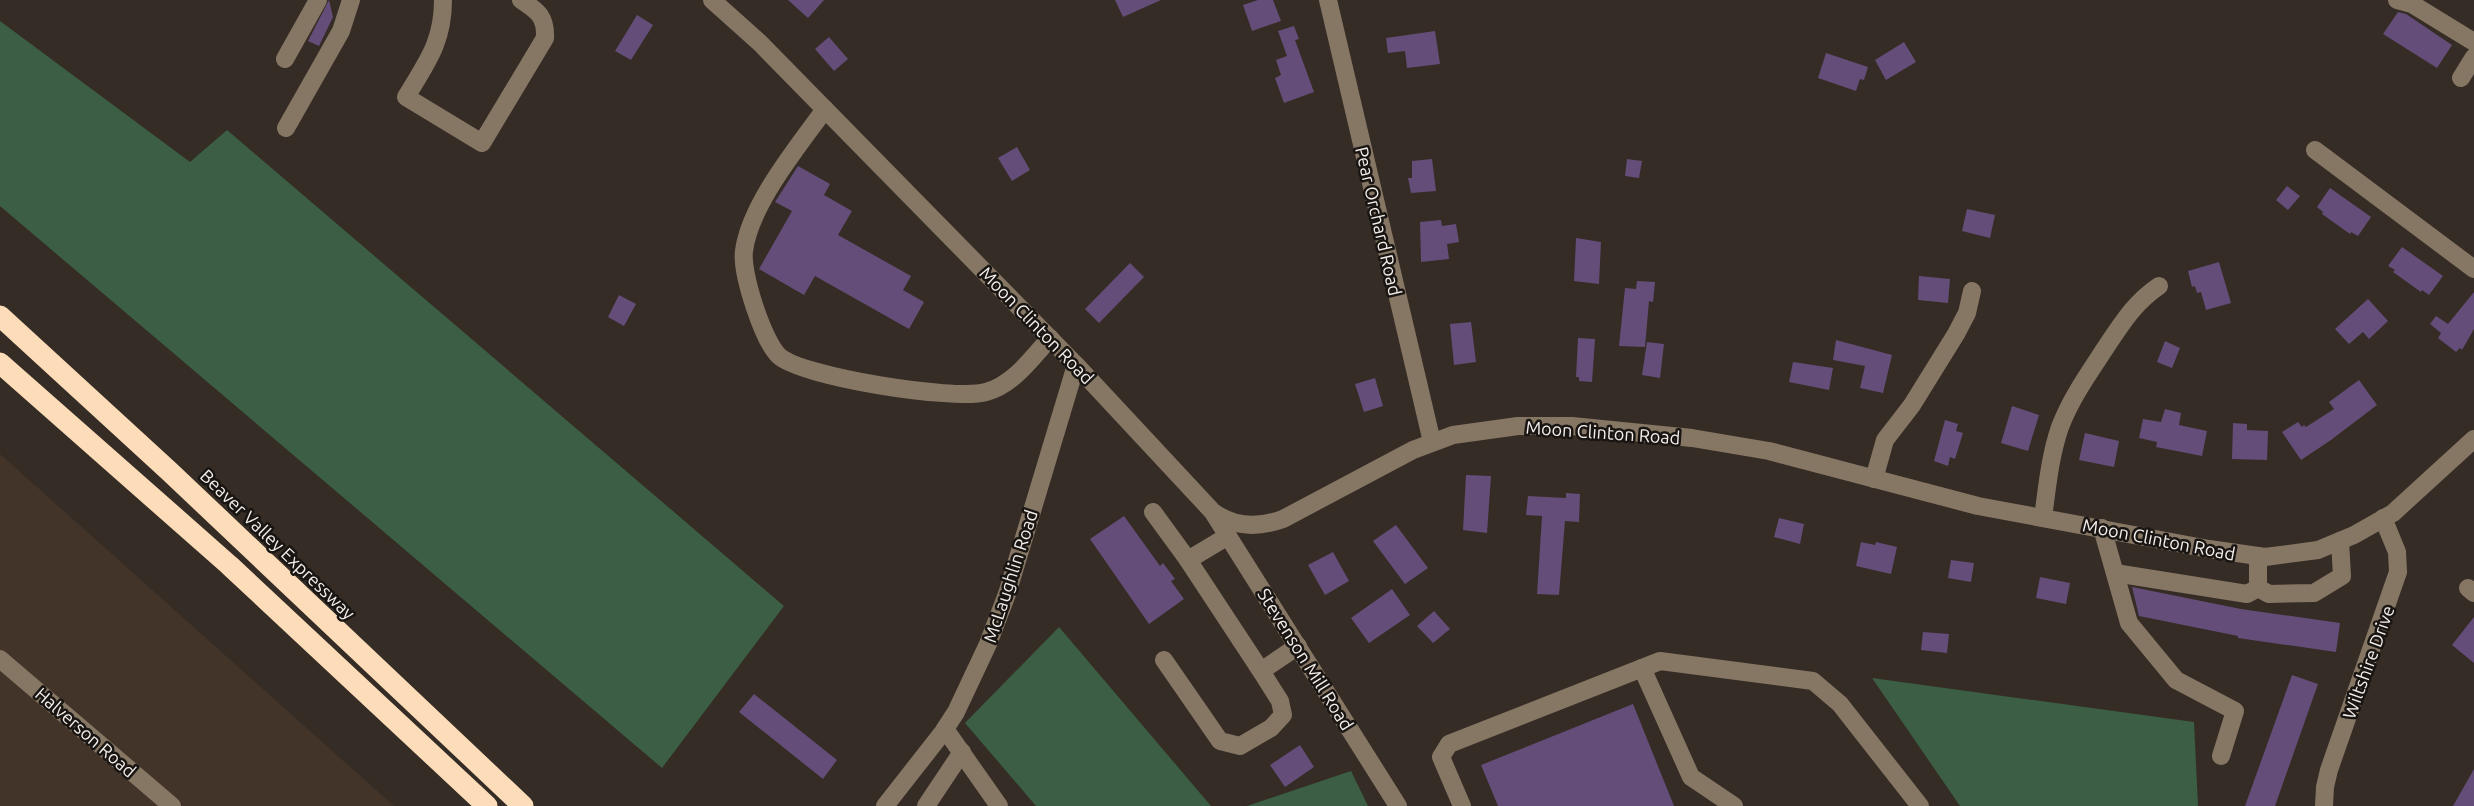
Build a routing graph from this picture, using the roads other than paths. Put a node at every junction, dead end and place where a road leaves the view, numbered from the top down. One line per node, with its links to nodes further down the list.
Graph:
1 (318, 0): 10 (street)
2 (351, 0): 13 (street)
3 (443, 0): 4 (street)
4 (521, 0)
5 (712, 0): 12 (street, Moon Clinton Road)
6 (1328, 0): 23 (street, Pear Orchard Road)
7 (2398, 0): 8 (street)
8 (2474, 42)
9 (2474, 57): 11 (street)
10 (285, 59)
11 (2461, 78)
12 (825, 110): 19 (street, Moon Clinton Road); 19 (street)
13 (285, 128)
14 (2315, 150): 15 (street)
15 (2474, 270)
16 (2159, 286): 27 (street)
17 (1972, 291): 24 (street)
18 (0, 316): 46 (highway, Beaver Valley Expressway)
19 (1050, 338): 21 (street, Moon Clinton Road)
20 (0, 363): 45 (highway)
21 (1076, 365): 26 (street, Moon Clinton Road); 41 (street, McLaughlin Road)
22 (2474, 439): 28 (street, Moon Clinton Road)
23 (1432, 442): 24 (street, Moon Clinton Road); 26 (street, Moon Clinton Road)
24 (1874, 478): 27 (street, Moon Clinton Road)
25 (1153, 512): 33 (street)
26 (1212, 512): 30 (street, Stevenson Mill Road)
27 (2043, 518): 29 (street, Moon Clinton Road)
28 (2383, 518): 31 (street, Moon Clinton Road); 54 (street, Wiltshire Drive)
29 (2102, 528): 32 (street, Moon Clinton Road); 34 (street)
30 (1228, 536): 33 (street); 36 (street, Stevenson Mill Road)
31 (2340, 541): 32 (street, Moon Clinton Road); 35 (street)
32 (2258, 556): 35 (street)
33 (1188, 560): 40 (street)
34 (2115, 573): 35 (street); 43 (street)
35 (2258, 588)
36 (1298, 646): 40 (street); 50 (street, Stevenson Mill Road)
37 (0, 659): 44 (street, Halverson Road)
38 (1164, 660): 40 (street)
39 (1642, 668): 51 (street); 52 (street); 53 (street)
40 (1261, 671)
41 (945, 729): 42 (street); 47 (street, McLaughlin Road)
42 (962, 752): 48 (street); 49 (street)
43 (2221, 756)
44 (172, 806)
45 (487, 806)
46 (523, 806)
47 (885, 806)
48 (926, 806)
49 (999, 806)
50 (1398, 806)
51 (1462, 806)
52 (1734, 806)
53 (1920, 806)
54 (2324, 806)

